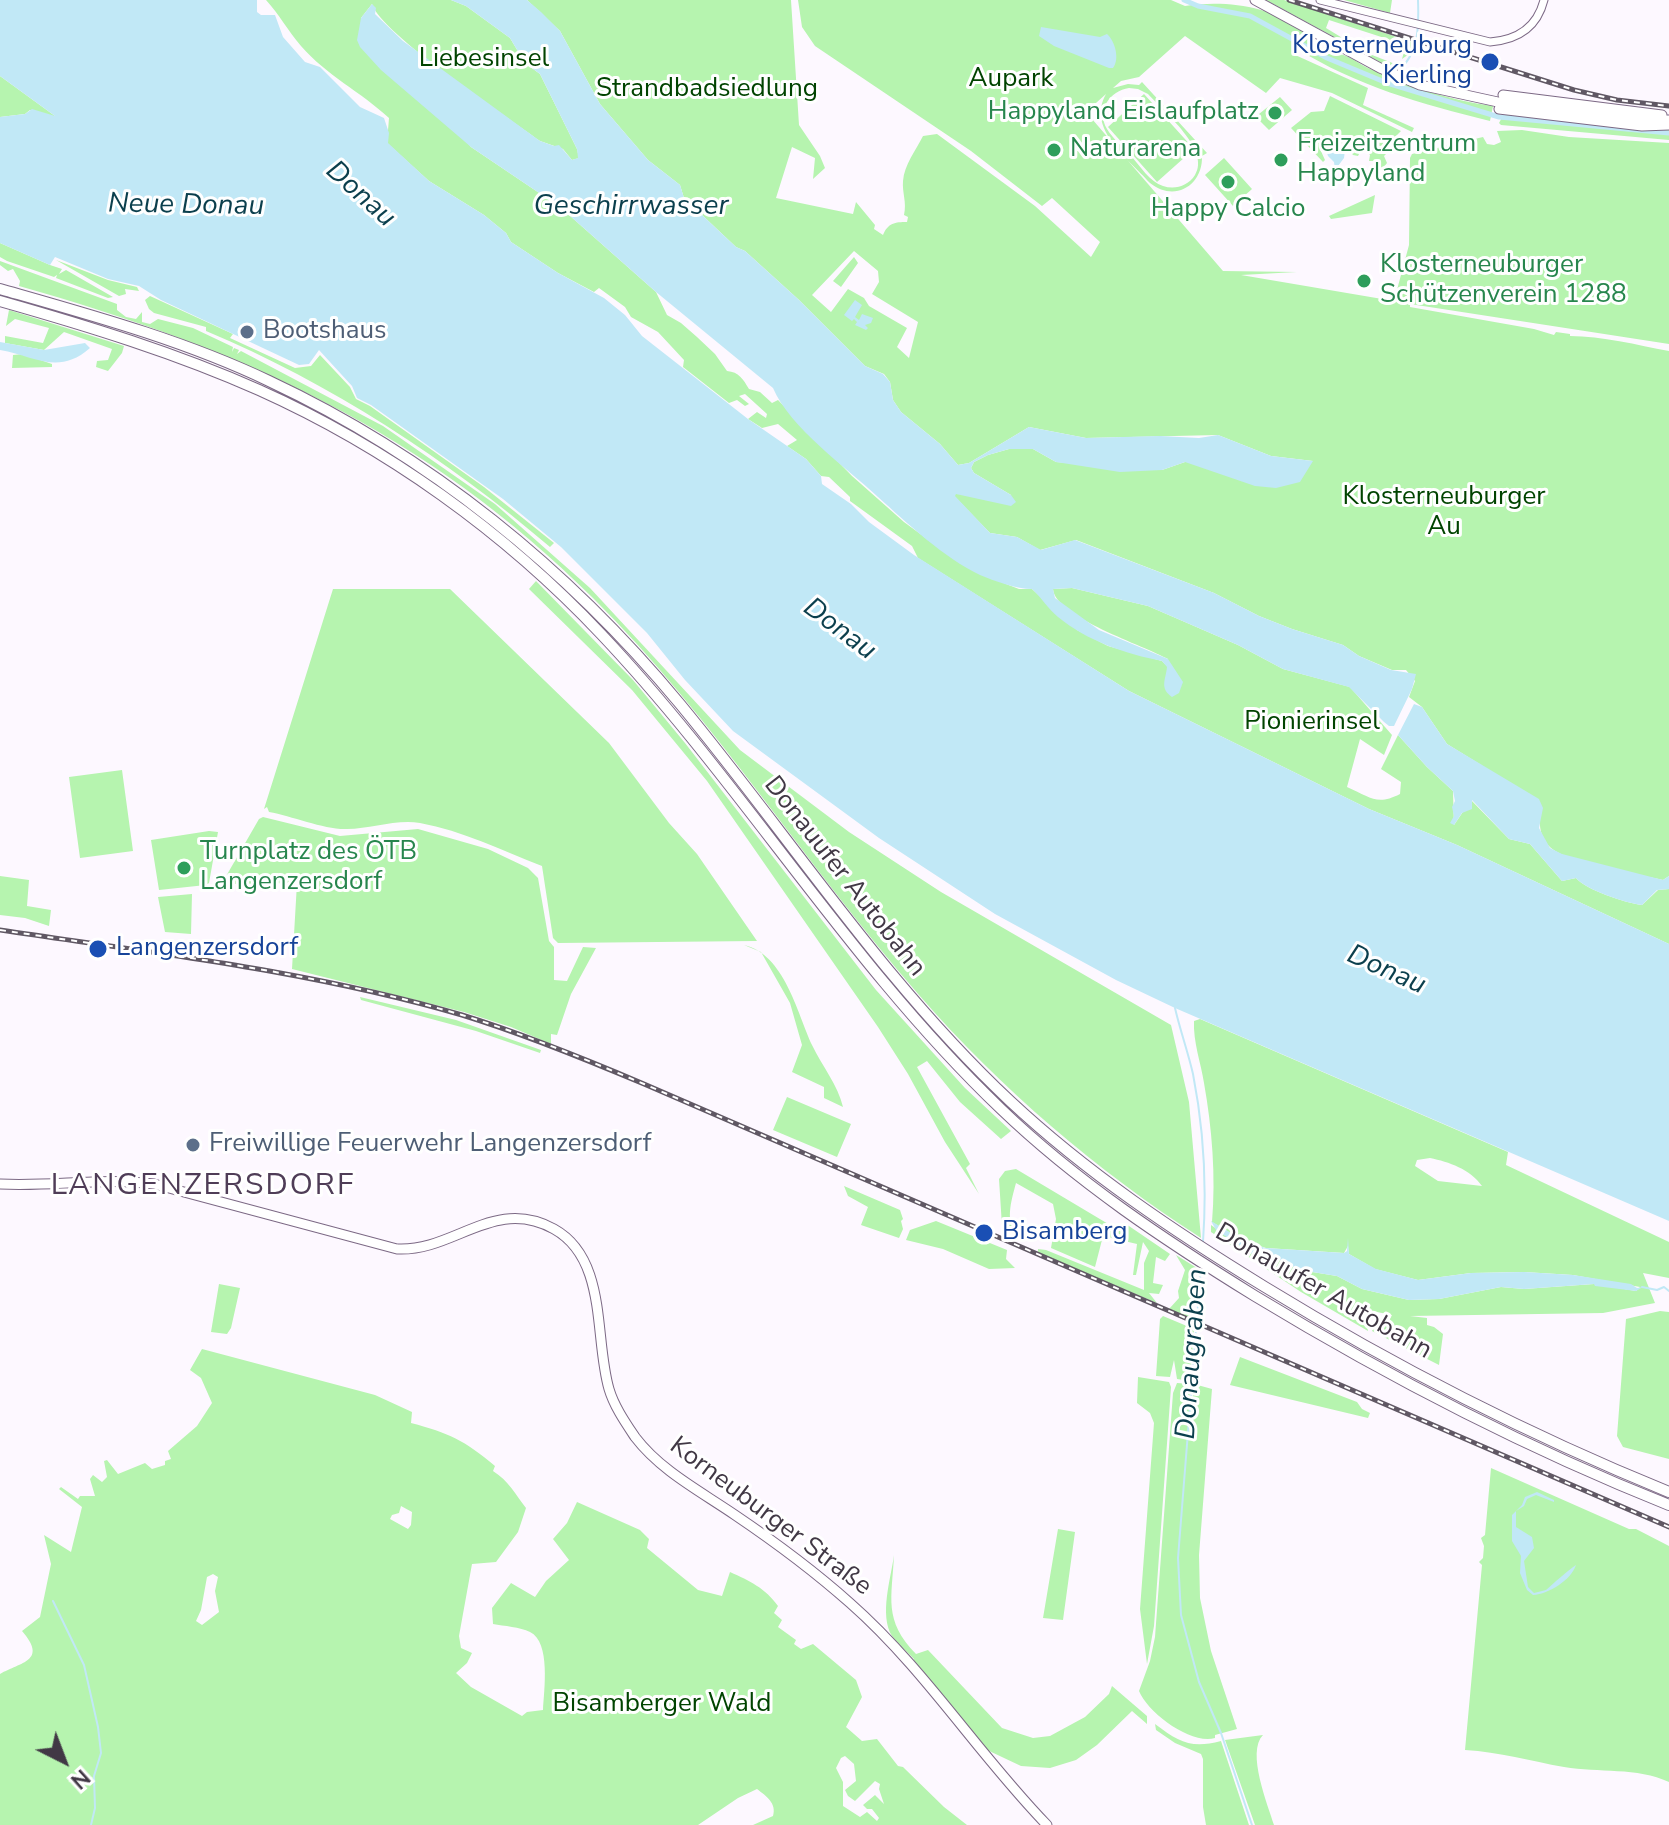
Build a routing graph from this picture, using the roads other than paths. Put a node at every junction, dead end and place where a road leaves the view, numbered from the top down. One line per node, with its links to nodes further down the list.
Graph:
1 (1255, 0): 6 (main road)
2 (1320, 0): 3 (street)
3 (1544, 0)
4 (1503, 95): 6 (main road)
5 (1505, 110): 6 (main road)
6 (1669, 121)
7 (0, 289): 10 (highway, Donauufer Autobahn)
8 (0, 301): 11 (highway, Donauufer Autobahn)
9 (0, 1184): 12 (main road, Korneuburger Straße)
10 (1669, 1492)
11 (1669, 1505)
12 (1047, 1825)

